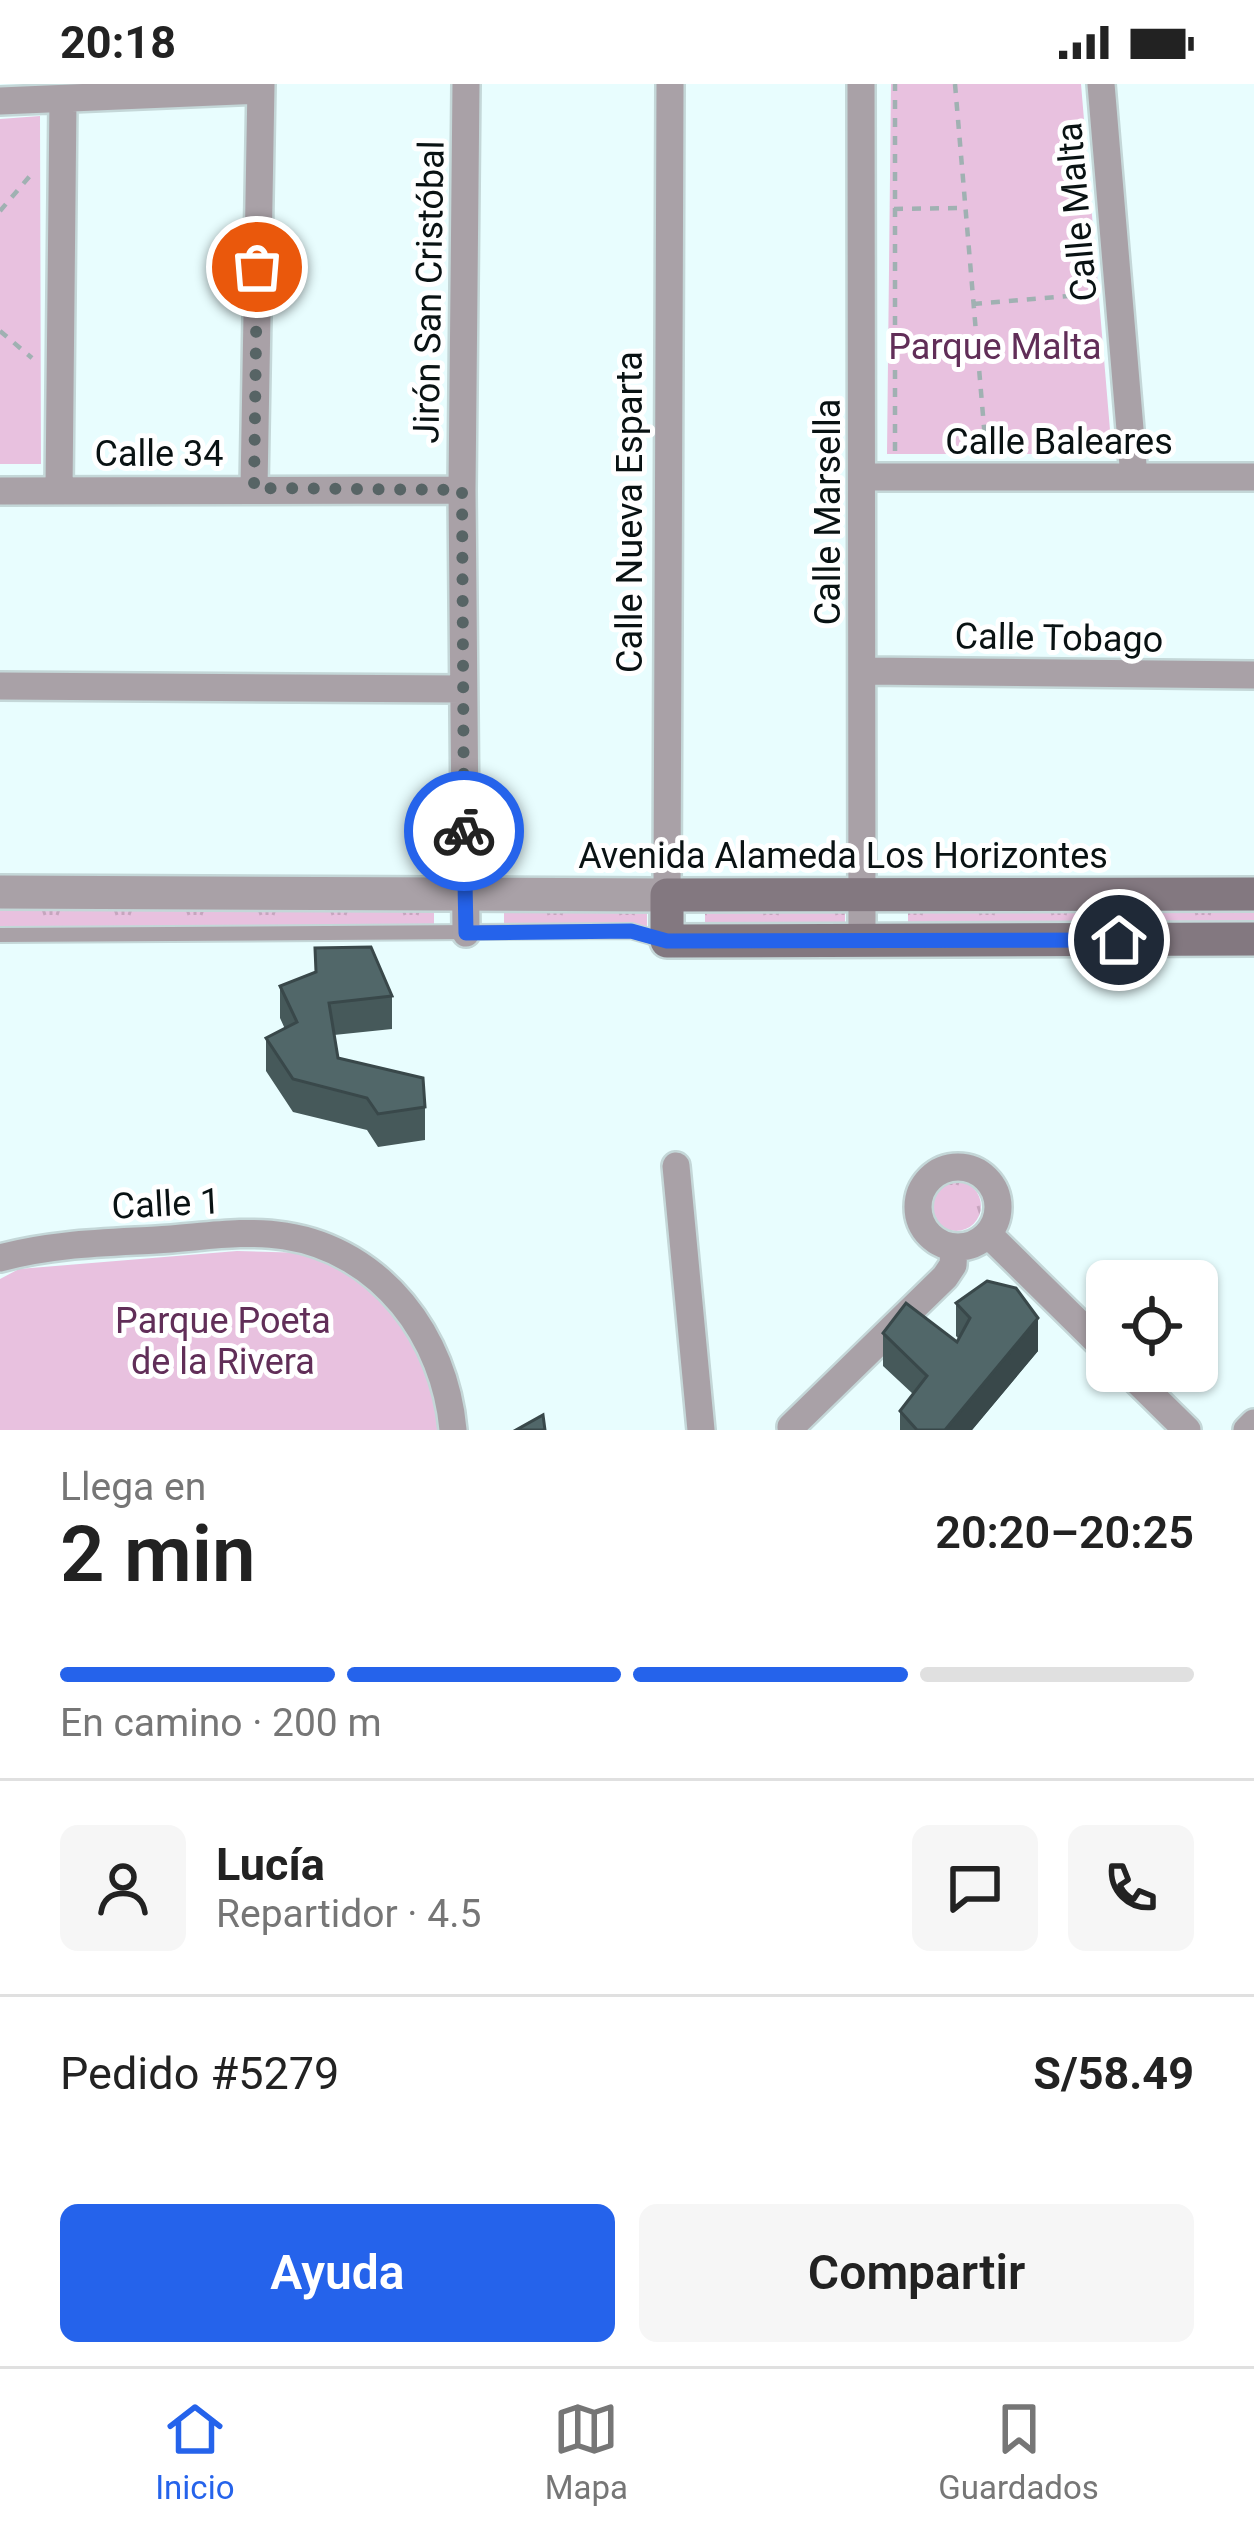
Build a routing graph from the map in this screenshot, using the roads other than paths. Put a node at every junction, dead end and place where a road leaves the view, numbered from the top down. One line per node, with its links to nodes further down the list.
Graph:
1 (466, 84): 13 (street, Jirón San Cristóbal)
2 (670, 84): 22 (street, Calle Nueva Esparta)
3 (861, 84): 8 (street, Calle Marsella)
4 (1102, 84): 9 (street, Calle Malta)
5 (260, 87): 6 (street); 11 (street)
6 (63, 99): 7 (street); 12 (street)
7 (0, 101)
8 (864, 476): 9 (street, Calle Baleares); 15 (street, Calle Marsella)
9 (1134, 477): 10 (street, Calle Baleares)
10 (1254, 477)
11 (254, 488): 12 (street, Calle 34); 13 (street, Calle 34)
12 (59, 490): 14 (street, Calle 34)
13 (462, 490): 18 (street, Jirón San Cristóbal)
14 (0, 491)
15 (864, 670): 16 (street, Calle Tobago); 23 (street, Calle Marsella)
16 (1254, 675)
17 (0, 686): 18 (street)
18 (463, 688): 20 (street, Jirón San Cristóbal)
19 (0, 892): 20 (street, Avenida Alameda Los Horizontes)
20 (464, 892): 22 (street, Avenida Alameda Los Horizontes); 24 (street, Jirón San Cristóbal)
21 (1254, 894): 23 (main road, Avenida Alameda Los Horizontes)
22 (667, 895): 23 (main road, Avenida Alameda Los Horizontes); 27 (main road, Calle Nueva Esparta)
23 (862, 895): 28 (street, Calle Marsella)
24 (466, 933): 25 (lane); 27 (lane)
25 (0, 935)
26 (1254, 939): 28 (main road)
27 (667, 941): 28 (main road)
28 (862, 941)
29 (676, 1166): 38 (street)
30 (988, 1234): 31 (street); 31 (street); 33 (street)
31 (954, 1247): 36 (street)
32 (0, 1258): 37 (street, Calle 1)
33 (1086, 1330)
34 (1148, 1392): 39 (street)
35 (1254, 1424): 40 (street)
36 (791, 1427)
37 (454, 1430)
38 (701, 1430)
39 (1187, 1430)
40 (1247, 1430)

